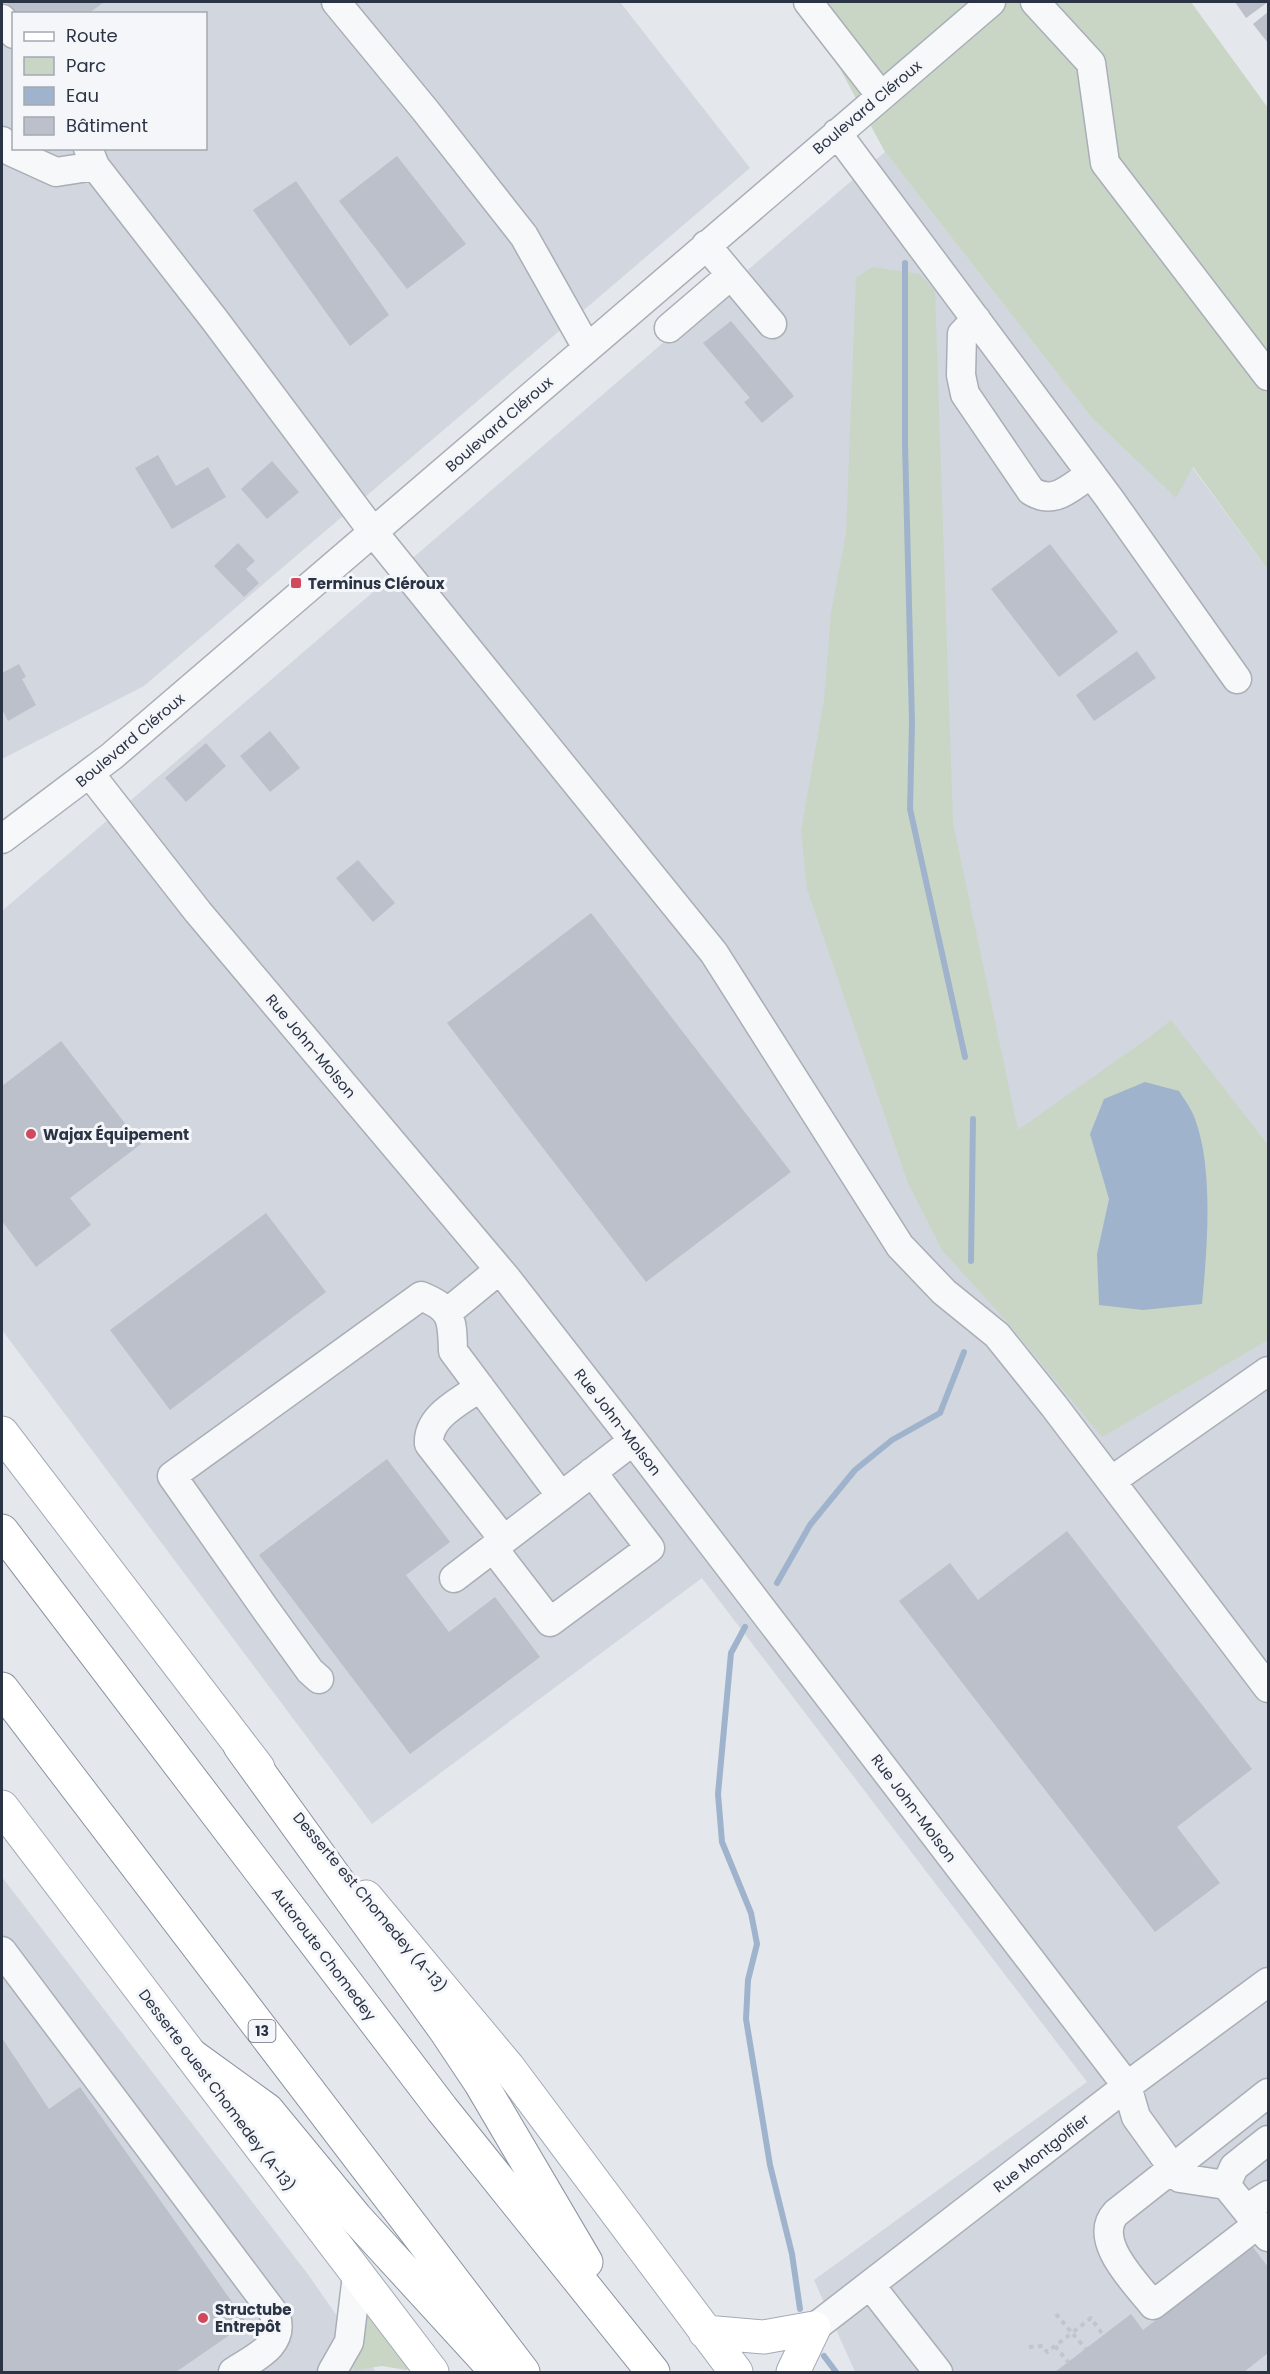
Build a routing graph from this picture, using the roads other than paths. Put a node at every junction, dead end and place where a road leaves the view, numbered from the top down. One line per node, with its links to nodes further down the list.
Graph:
1 (336, 2): 16 (street)
2 (808, 2): 7 (street)
3 (991, 2): 7 (street, Boulevard Cléroux)
4 (1035, 2): 17 (street)
5 (2, 19): 6 (street)
6 (12, 32)
7 (881, 96): 8 (street, Boulevard Cléroux)
8 (837, 133): 11 (street, Boulevard Cléroux); 13 (street)
9 (2, 141): 10 (street)
10 (91, 157): 19 (street)
11 (706, 245): 12 (street); 16 (street, Boulevard Cléroux)
12 (731, 275): 14 (street); 15 (street)
13 (976, 319): 18 (street); 18 (street)
14 (772, 324)
15 (669, 328)
16 (586, 348): 19 (street, Boulevard Cléroux)
17 (1269, 376)
18 (1091, 474): 20 (street)
19 (374, 533): 21 (street, Boulevard Cléroux); 30 (street)
20 (1237, 679)
21 (90, 774): 22 (street, Boulevard Cléroux); 23 (street, Rue John-Molson)
22 (2, 839)
23 (499, 1270): 24 (street); 28 (street, Rue John-Molson)
24 (448, 1312): 26 (street); 35 (street)
25 (1269, 1371): 30 (street)
26 (480, 1387): 31 (street); 33 (street)
27 (2, 1433): 38 (main road, Desserte est Chomedey (A-13))
28 (633, 1441): 29 (street); 43 (street, Rue John-Molson)
29 (592, 1472): 31 (street); 33 (street)
30 (1111, 1481): 36 (street)
31 (561, 1496): 33 (street)
32 (2, 1531): 53 (main road, Autoroute Chomedey)
33 (499, 1544): 34 (street)
34 (454, 1578)
35 (320, 1679)
36 (1269, 1688)
37 (2, 1689): 58 (main road, 13)
38 (240, 1746): 52 (main road, Desserte est Chomedey (A-13)); 53 (main road)
39 (2, 1808): 42 (main road, Desserte ouest Chomedey (A-13))
40 (2, 1951): 54 (street)
41 (1269, 1982): 43 (street, Rue Montgolfier)
42 (191, 2055): 49 (main road, Desserte ouest Chomedey (A-13)); 57 (main road)
43 (1127, 2086): 46 (street); 50 (street, Rue Montgolfier)
44 (1269, 2093): 46 (street)
45 (1269, 2140): 47 (street)
46 (1174, 2170): 47 (street); 48 (street)
47 (1226, 2184): 48 (street)
48 (1260, 2216)
49 (357, 2275): 55 (street); 56 (main road, Desserte ouest Chomedey (A-13))
50 (870, 2285): 51 (street, Rue Montgolfier); 61 (street)
51 (814, 2328): 52 (main road); 60 (main road)
52 (705, 2332): 59 (main road, Desserte est Chomedey (A-13))
53 (650, 2369)
54 (233, 2373)
55 (332, 2373)
56 (432, 2373)
57 (497, 2373)
58 (523, 2373)
59 (736, 2373)
60 (794, 2373)
61 (938, 2373)

